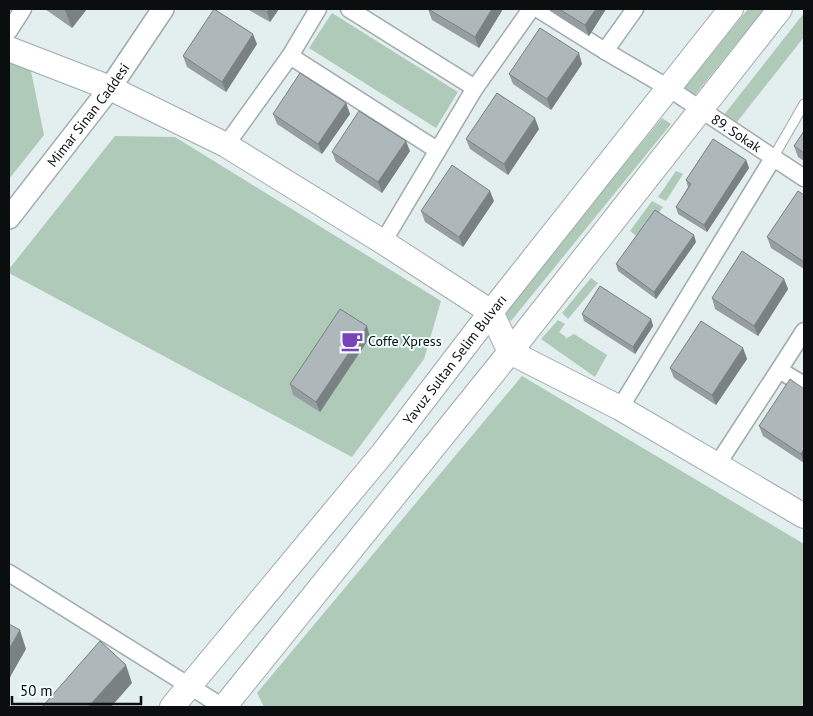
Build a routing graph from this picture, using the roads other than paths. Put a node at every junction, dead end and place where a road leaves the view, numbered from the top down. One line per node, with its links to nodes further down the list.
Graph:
1 (22, 9): 10 (street)
2 (163, 9): 15 (street, Mimar Sinan Caddesi)
3 (318, 9): 13 (street)
4 (348, 9): 16 (street)
5 (531, 9): 16 (street)
6 (538, 9): 12 (street, 89. Sokak)
7 (635, 9): 12 (street)
8 (731, 9): 14 (main road, Yavuz Sultan Selim Bulvarı)
9 (780, 9): 18 (main road)
10 (9, 31)
11 (9, 49): 15 (main road)
12 (605, 51): 14 (street, 89. Sokak)
13 (290, 56): 19 (street); 20 (street)
14 (667, 87): 18 (street, 89. Sokak); 25 (main road, Yavuz Sultan Selim Bulvarı)
15 (110, 88): 19 (main road); 23 (street, Mimar Sinan Caddesi)
16 (475, 88): 20 (street)
17 (804, 104): 21 (lane)
18 (700, 110): 21 (street, 89. Sokak); 27 (main road)
19 (226, 146): 24 (main road)
20 (437, 150): 24 (street)
21 (773, 158): 22 (street, 89. Sokak); 30 (street)
22 (804, 178)
23 (9, 218)
24 (383, 242): 25 (main road)
25 (491, 312): 27 (main road); 34 (main road, Yavuz Sultan Selim Bulvarı)
26 (804, 331): 28 (street)
27 (510, 352): 30 (main road); 36 (main road)
28 (779, 370): 29 (street); 31 (street)
29 (804, 385)
30 (620, 408): 31 (main road)
31 (718, 465): 32 (main road)
32 (804, 516)
33 (9, 573): 34 (street)
34 (189, 686): 35 (main road, Yavuz Sultan Selim Bulvarı); 36 (street)
35 (172, 707)
36 (223, 707)

